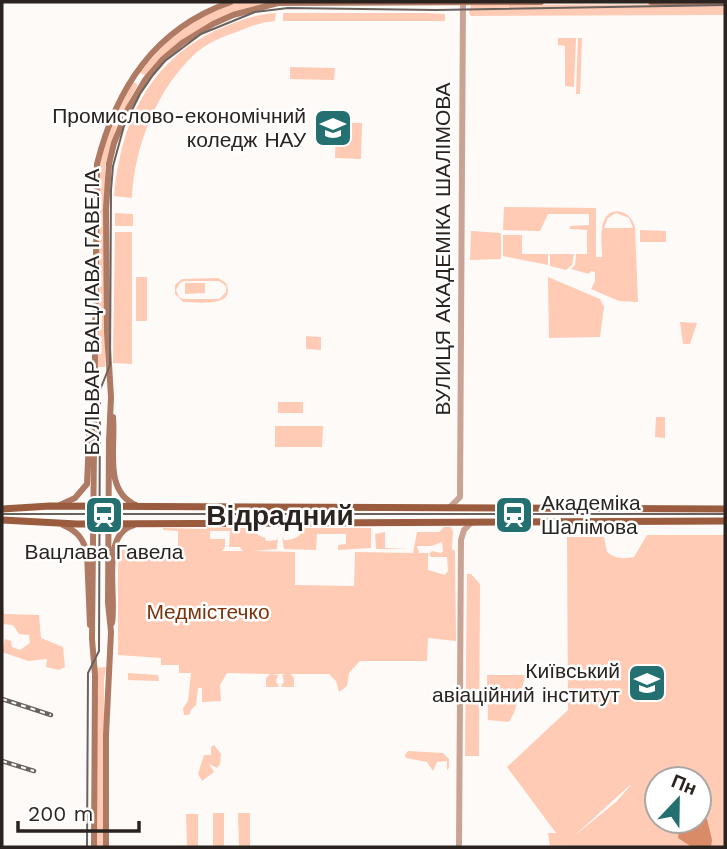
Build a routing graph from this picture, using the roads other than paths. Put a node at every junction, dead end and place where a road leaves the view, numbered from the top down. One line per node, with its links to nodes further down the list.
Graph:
1 (231, 2): 6 (main road, БУЛЬВАР ВАЦЛАВА ГАВЕЛА)
2 (463, 2): 3 (main road, БУЛЬВАР ВАЦЛАВА ГАВЕЛА); 7 (main road, БУЛЬВАР ВАЦЛАВА ГАВЕЛА); 8 (street, ВУЛИЦЯ АКАДЕМІКА ШАЛІМОВА)
3 (541, 2)
4 (650, 2): 5 (main road)
5 (725, 2)
6 (93, 388): 9 (main road); 22 (main road, БУЛЬВАР ВАЦЛАВА ГАВЕЛА)
7 (111, 397): 10 (main road); 21 (main road, БУЛЬВАР ВАЦЛАВА ГАВЕЛА)
8 (460, 497): 11 (street); 12 (street)
9 (50, 506): 10 (main road); 13 (main road)
10 (144, 508): 11 (main road)
11 (449, 508): 12 (main road)
12 (471, 508): 14 (main road)
13 (2, 509)
14 (725, 509)
15 (2, 520): 17 (main road)
16 (725, 521): 19 (main road)
17 (54, 522): 20 (main road); 22 (main road)
18 (451, 522): 19 (main road); 20 (main road); 27 (street)
19 (472, 522): 27 (street)
20 (145, 524): 21 (main road)
21 (111, 632): 23 (main road, БУЛЬВАР ВАЦЛАВА ГАВЕЛА)
22 (92, 639): 24 (main road, БУЛЬВАР ВАЦЛАВА ГАВЕЛА)
23 (110, 660): 24 (main road); 26 (main road, БУЛЬВАР ВАЦЛАВА ГАВЕЛА)
24 (94, 663): 25 (main road, БУЛЬВАР ВАЦЛАВА ГАВЕЛА)
25 (94, 847)
26 (106, 847)
27 (459, 847)

